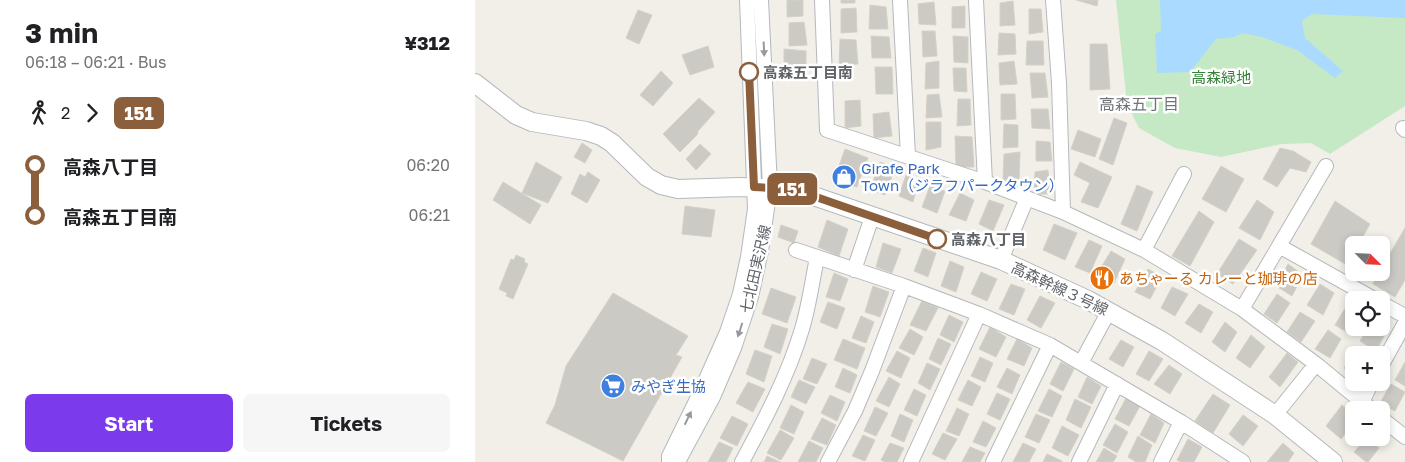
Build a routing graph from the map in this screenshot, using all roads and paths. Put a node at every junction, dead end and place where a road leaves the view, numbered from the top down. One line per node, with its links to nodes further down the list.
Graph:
1 (747, 0): 12 (street)
2 (761, 0): 12 (street, 七北田実沢線, one-way to 12)
3 (822, 0): 8 (street)
4 (900, 0): 8 (street)
5 (976, 0): 11 (street)
6 (1053, 0): 14 (street)
7 (475, 83): 12 (street, 高森幹線３号線)
8 (908, 156): 11 (street)
9 (1326, 166): 16 (street)
10 (1184, 174): 18 (street)
11 (985, 182): 13 (street)
12 (762, 187): 15 (street, 高森幹線３号線); 40 (street, one-way to 12); 41 (street, 七北田実沢線, one-way to 41)
13 (1027, 198): 14 (street); 20 (street)
14 (1063, 212): 18 (street)
15 (872, 217): 20 (street, 高森幹線３号線); 21 (street)
16 (1279, 246): 23 (street); 25 (street)
17 (795, 250): 19 (street)
18 (1144, 250): 25 (street)
19 (817, 258): 21 (street); 42 (street)
20 (1001, 260): 26 (street, 高森幹線３号線)
21 (854, 270): 22 (street)
22 (904, 286): 27 (street); 43 (street)
23 (1359, 291)
24 (1390, 308): 28 (street)
25 (1242, 309): 33 (street)
26 (1109, 311): 32 (street); 36 (street, 高森幹線３号線)
27 (979, 314): 30 (street); 44 (street)
28 (1405, 316)
29 (1405, 323): 31 (street)
30 (1050, 345): 32 (street); 45 (street)
31 (1390, 350)
32 (1081, 363): 34 (street)
33 (1316, 364): 35 (street); 36 (street)
34 (1117, 384): 37 (street); 46 (street)
35 (1361, 401)
36 (1275, 415): 49 (street, 高森幹線３号線)
37 (1181, 422): 47 (street); 48 (street)
38 (1390, 425): 39 (street)
39 (1405, 437)
40 (669, 462)
41 (675, 462)
42 (742, 462)
43 (828, 462)
44 (911, 462)
45 (993, 462)
46 (1079, 462)
47 (1161, 462)
48 (1243, 462)
49 (1333, 462)

